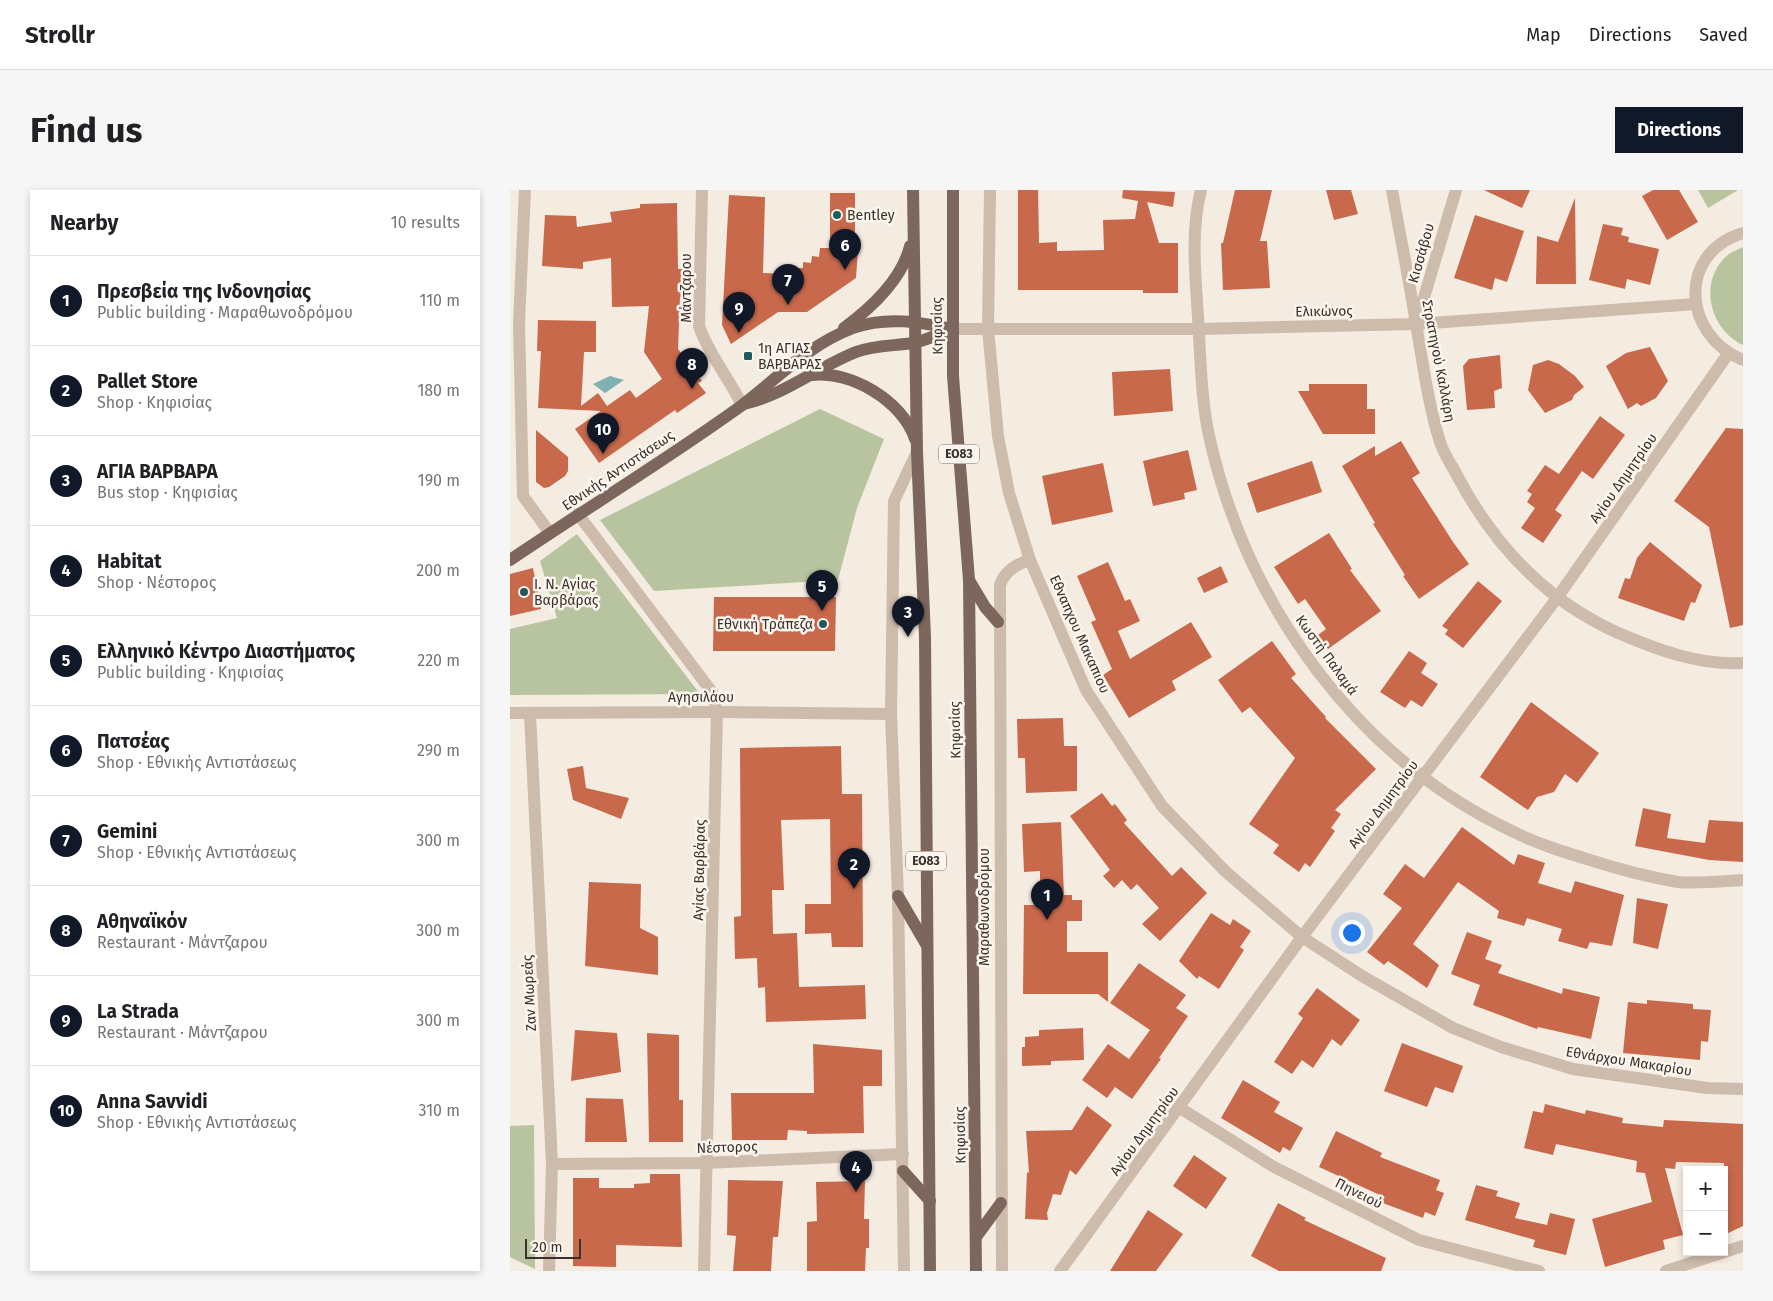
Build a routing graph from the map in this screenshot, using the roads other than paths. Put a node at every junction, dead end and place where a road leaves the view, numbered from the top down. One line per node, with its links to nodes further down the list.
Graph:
1 (524, 190): 13 (street)
2 (702, 190): 23 (street, Μάντζαρου)
3 (913, 190): 10 (main road, Κηφισίας / ΕΟ83)
4 (952, 190): 15 (main road, Κηφισίας / ΕΟ83)
5 (990, 190): 16 (street)
6 (1201, 190): 17 (street, Κωστή Παλαμά)
7 (1392, 190): 14 (street, Στρατηγού Καλλάρη)
8 (1456, 190): 14 (street, Κισσάβου)
9 (1743, 233): 11 (street)
10 (913, 234): 12 (main road, Κηφισίας / ΕΟ83); 18 (main road)
11 (1696, 304): 14 (street, Ελικώνος); 20 (street)
12 (915, 321): 15 (main road, Εθνικής Αντιστάσεως); 18 (main road, Εθνικής Αντιστάσεως); 19 (main road, Κηφισίας / ΕΟ83)
13 (514, 323): 26 (street)
14 (1416, 324): 17 (street, Ελικώνος); 30 (street, Στρατηγού Καλλάρη)
15 (953, 328): 16 (street, Ελικώνος); 19 (main road, Εθνικής Αντιστάσεως); 29 (main road, Κηφισίας / ΕΟ83)
16 (988, 329): 17 (street, Ελικώνος); 28 (street, Εθναπχου Μακαπιου)
17 (1199, 329): 37 (street, Κωστή Παλαμά)
18 (835, 335): 23 (main road, Εθνικής Αντιστάσεως)
19 (915, 342): 22 (main road, Εθνικής Αντιστάσεως); 24 (main road, Κηφισίας / ΕΟ83)
20 (1728, 354): 21 (street); 30 (street, Αγίου Δημητρίου)
21 (1743, 360)
22 (807, 376): 23 (main road, Εθνικής Αντιστάσεως); 24 (main road)
23 (742, 405): 25 (main road, Εθνικής Αντιστάσεως)
24 (917, 452): 36 (street, Κηφισίας); 41 (main road, Κηφισίας / ΕΟ83)
25 (578, 514): 26 (main road, Εθνικής Αντιστάσεως); 33 (street, Αγίας Βαρβάρας)
26 (550, 533): 27 (main road, Εθνικής Αντιστάσεως)
27 (510, 560)
28 (1030, 560): 31 (street, Μαραθωνοδρόμου); 40 (street, Εθναπχου Μακαπιου)
29 (969, 580): 31 (main road); 50 (main road, Κηφισίας / ΕΟ83)
30 (1557, 598): 32 (street, Στρατηγού Καλλάρη); 37 (street, Αγίου Δημητρίου)
31 (998, 622): 49 (street, Μαραθωνοδρόμου)
32 (1743, 664)
33 (717, 712): 35 (street, Αγησιλάου); 36 (street, Αγησιλάου); 45 (street, Αγίας Βαρβάρας)
34 (510, 714): 35 (street, Αγησιλάου)
35 (530, 714): 46 (street, Ζαν Μωρεάς)
36 (891, 714): 39 (street, Κηφισίας)
37 (1422, 776): 38 (street, Κωστή Παλαμά); 40 (street, Αγίου Δημητρίου)
38 (1743, 880)
39 (898, 896): 41 (main road); 44 (street, Κηφισίας)
40 (1302, 937): 42 (street, Εθνάρχου Μακαρίου); 43 (street, Αγίου Δημητρίου)
41 (927, 944): 48 (main road, Κηφισίας / ΕΟ83)
42 (1743, 1089)
43 (1180, 1108): 58 (street, Αγίου Δημητρίου); 59 (street, Πηνειού)
44 (903, 1154): 45 (street, Νέστορος); 47 (street, Κηφισίας)
45 (706, 1163): 46 (street, Νέστορος); 53 (street, Αγίας Βαρβάρας)
46 (552, 1164): 52 (street, Ζαν Μωρεάς)
47 (903, 1171): 48 (main road); 54 (street, Κηφισίας)
48 (930, 1201): 55 (main road, Κηφισίας / ΕΟ83)
49 (1001, 1203): 50 (main road); 57 (street, Μαραθωνοδρόμου)
50 (976, 1237): 56 (main road, Κηφισίας / ΕΟ83)
51 (1743, 1246): 60 (street)
52 (549, 1271)
53 (704, 1271)
54 (904, 1271)
55 (930, 1271)
56 (976, 1271)
57 (1002, 1271)
58 (1060, 1271)
59 (1539, 1271)
60 (1666, 1271)

